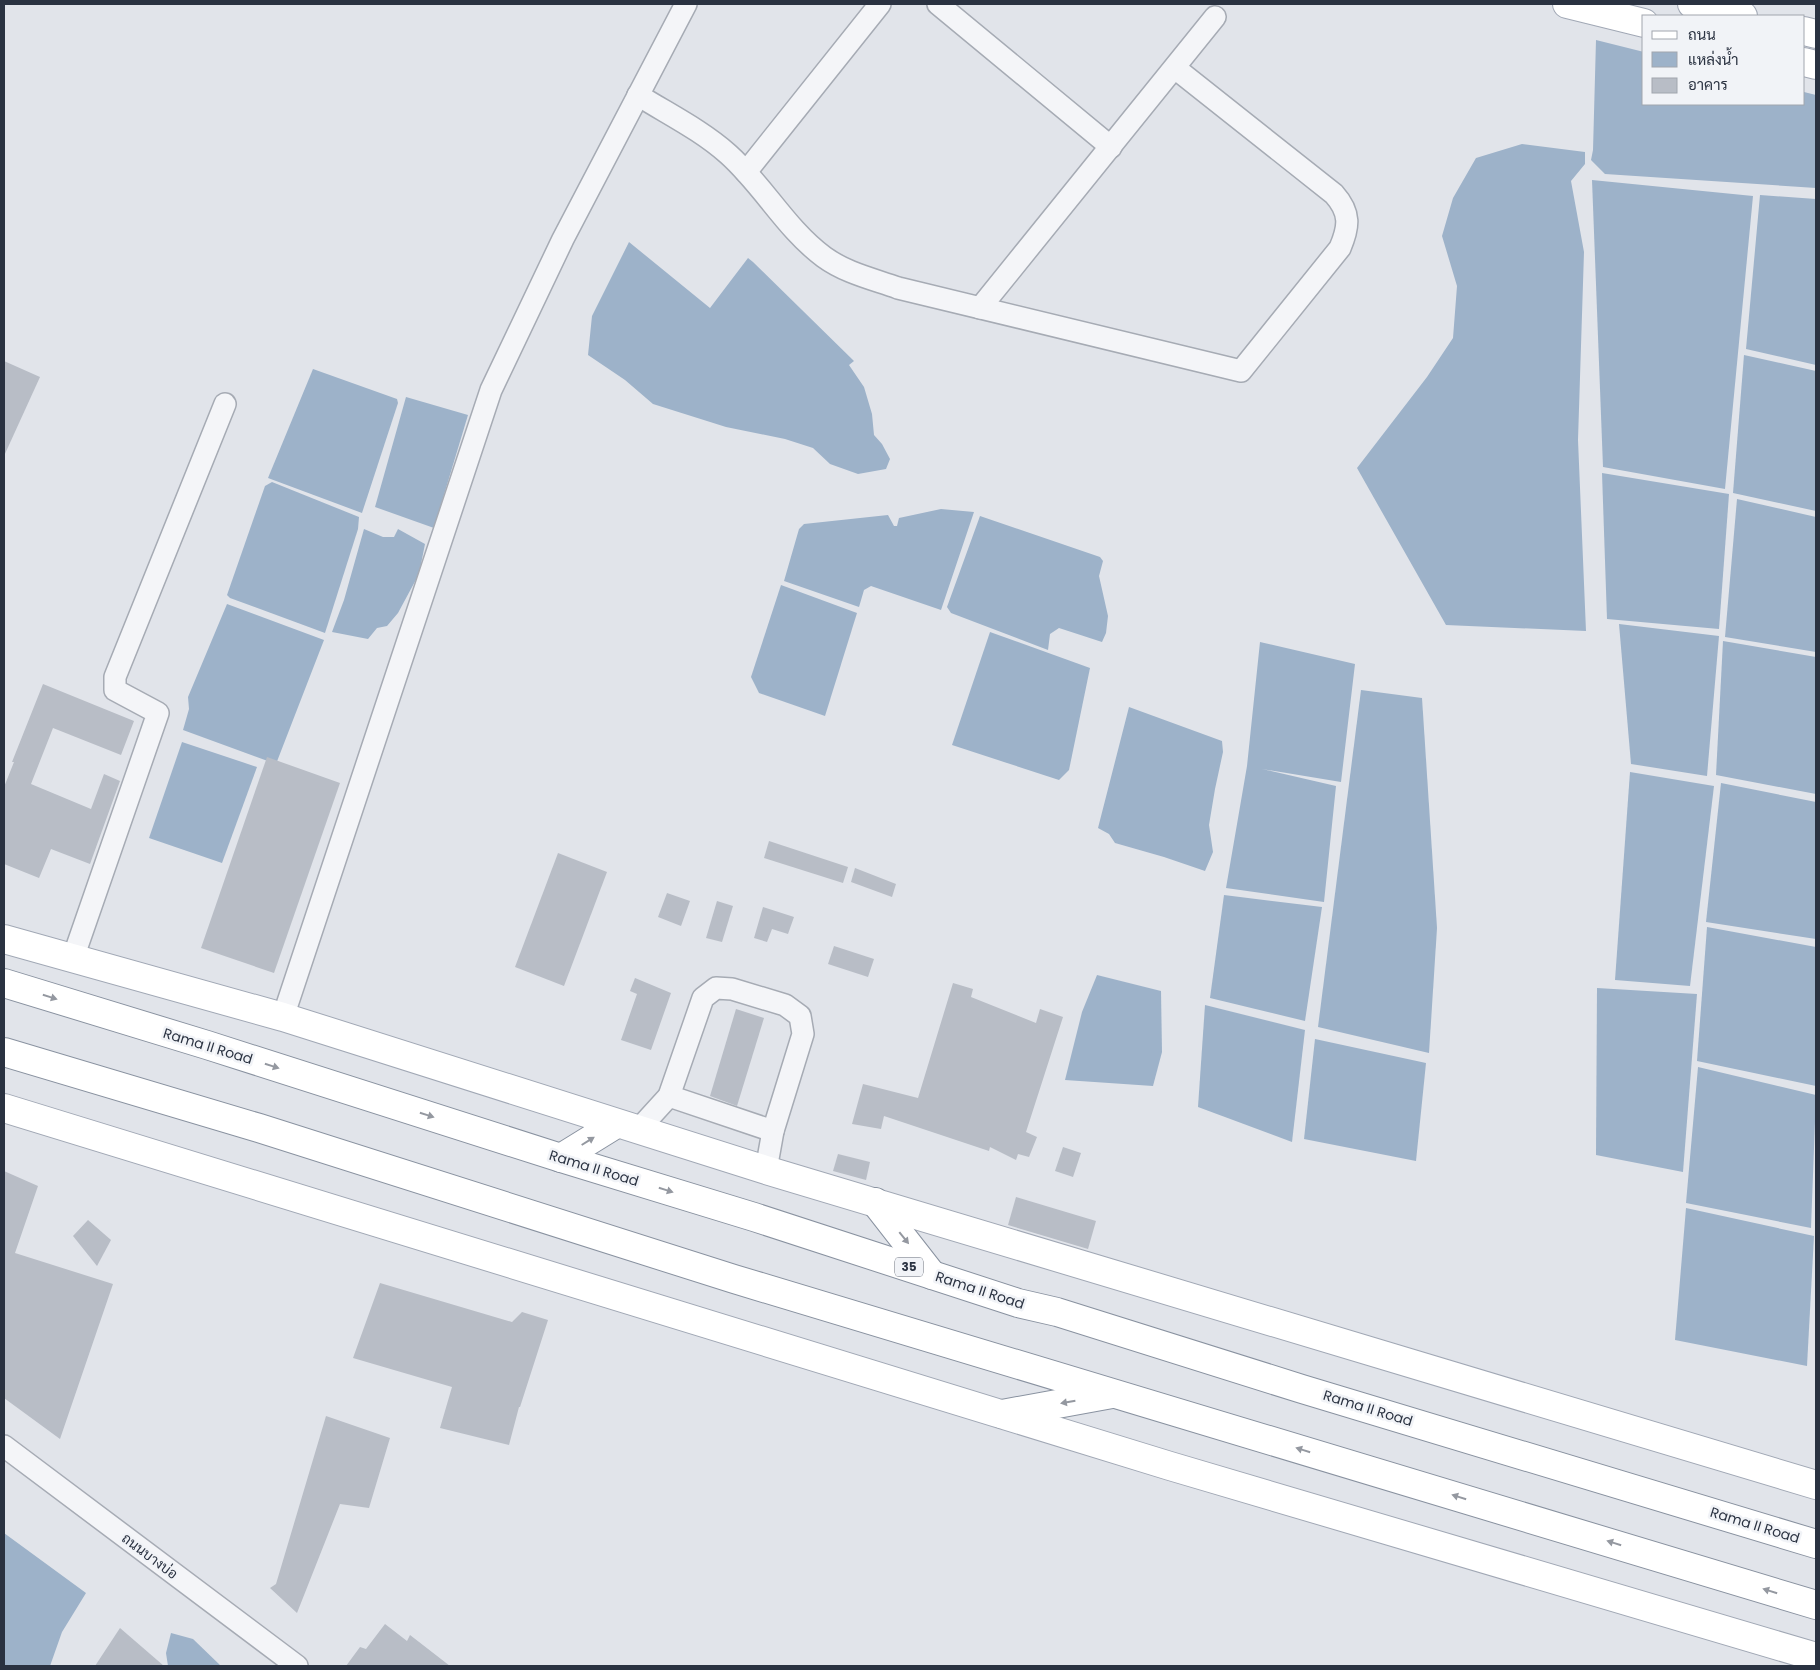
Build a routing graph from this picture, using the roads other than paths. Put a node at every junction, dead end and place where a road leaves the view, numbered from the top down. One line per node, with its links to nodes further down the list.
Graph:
1 (686, 4): 10 (street)
2 (880, 4): 12 (street)
3 (938, 4): 11 (street)
4 (1567, 4): 8 (main road)
5 (1692, 4): 6 (main road)
6 (1739, 15)
7 (1215, 17): 9 (street)
8 (1642, 22)
9 (1175, 68): 11 (street); 13 (street)
10 (638, 95): 12 (street); 18 (street)
11 (1111, 147): 13 (street)
12 (746, 172): 13 (street)
13 (980, 308)
14 (225, 404): 16 (street)
15 (4, 939): 16 (main road)
16 (74, 958): 18 (main road)
17 (4, 983): 24 (main road, Rama II Road / 35, one-way to 24)
18 (283, 1017): 22 (main road)
19 (4, 1052): 28 (main road)
20 (669, 1096): 22 (street); 23 (street); 23 (street)
21 (4, 1108): 29 (main road)
22 (627, 1127): 24 (main road, one-way to 22); 25 (main road)
23 (773, 1131): 25 (street)
24 (561, 1158): 27 (main road, Rama II Road / 35, one-way to 27)
25 (766, 1170): 26 (main road)
26 (875, 1202): 27 (main road, one-way to 27); 31 (main road)
27 (932, 1274): 32 (main road, Rama II Road / 35)
28 (1116, 1394): 29 (main road, one-way to 29); 33 (main road, one-way to 28)
29 (1002, 1414): 34 (main road)
30 (4, 1446): 35 (street, ถนนบางบ่อ)
31 (1816, 1485)
32 (1816, 1544)
33 (1816, 1605)
34 (1816, 1657)
35 (297, 1666)

